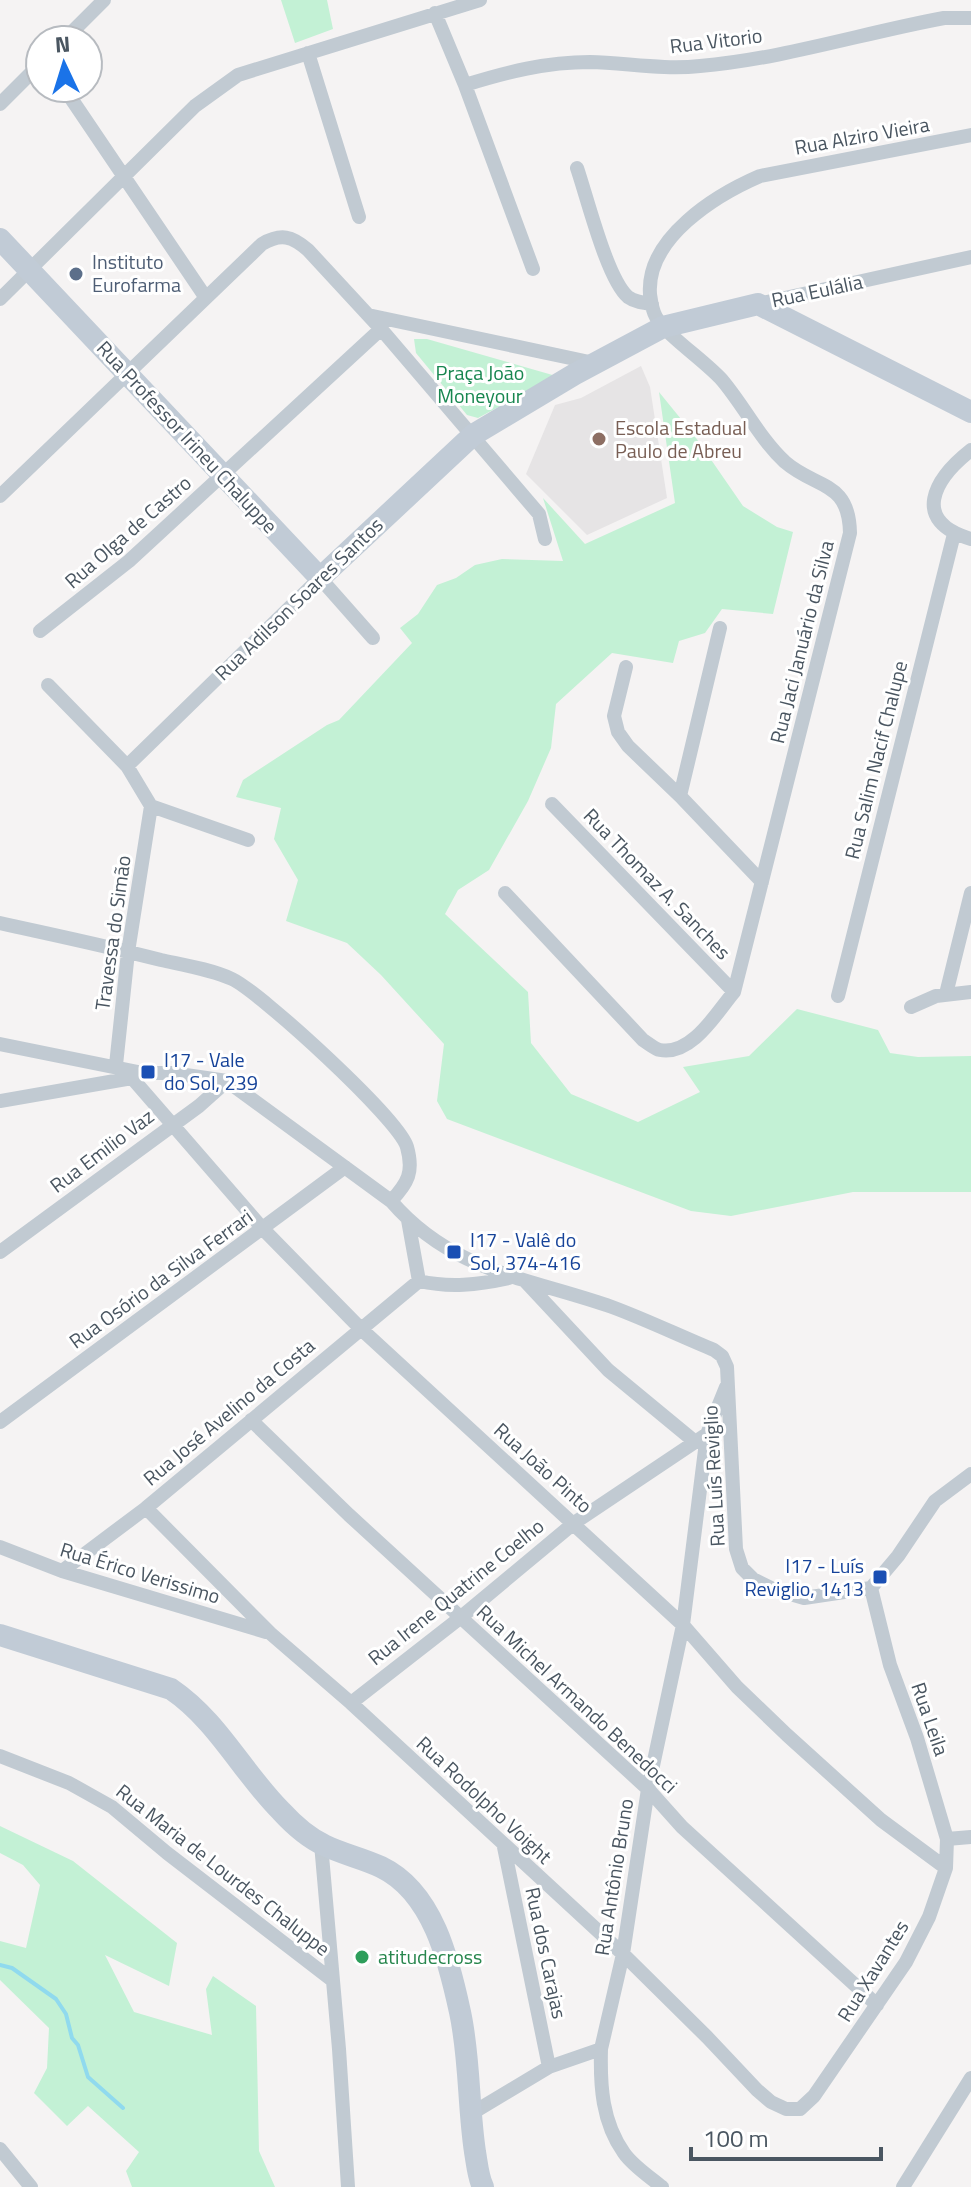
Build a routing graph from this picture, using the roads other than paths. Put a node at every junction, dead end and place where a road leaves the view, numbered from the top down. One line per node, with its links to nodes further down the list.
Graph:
1 (104, 0): 5 (street)
2 (480, 0): 3 (street)
3 (435, 13): 6 (street); 8 (street)
4 (971, 18): 8 (street, Rua Vitorio)
5 (80, 24)
6 (308, 53): 13 (street); 14 (street)
7 (24, 80): 9 (street)
8 (465, 85): 17 (street)
9 (0, 104)
10 (74, 104): 13 (street)
11 (971, 135): 21 (street, Rua Alziro Vieira)
12 (577, 168): 21 (street)
13 (123, 178): 18 (street); 19 (street)
14 (359, 217)
15 (0, 239): 18 (street, Rua Professor Irineu Chaluppe)
16 (971, 257): 22 (street, Rua Eulália)
17 (533, 269)
18 (30, 270): 20 (street); 27 (street, Rua Professor Irineu Chaluppe)
19 (206, 298): 23 (street); 27 (street)
20 (0, 299)
21 (652, 304): 24 (street)
22 (758, 304): 24 (street, Rua Eulália); 28 (street)
23 (368, 315): 25 (street); 26 (street)
24 (663, 327): 26 (street, Rua Eulália); 47 (street, Rua Jaci Januário da Silva)
25 (381, 329): 29 (street); 31 (street, Rua Olga de Castro)
26 (597, 363): 29 (street, Rua Adilson Soares Santos)
27 (127, 374): 31 (street, Rua Professor Irineu Chaluppe); 32 (street)
28 (971, 412)
29 (473, 435): 34 (street); 36 (street, Rua Adilson Soares Santos)
30 (971, 450): 33 (street)
31 (223, 476): 36 (street, Rua Professor Irineu Chaluppe); 38 (street, Rua Olga de Castro)
32 (0, 496)
33 (954, 534): 35 (street); 55 (street, Rua Salim Nacif Chalupe)
34 (545, 539)
35 (971, 539)
36 (320, 578): 39 (street, Rua Professor Irineu Chaluppe); 42 (street, Rua Adilson Soares Santos)
37 (720, 628): 43 (street)
38 (40, 631)
39 (373, 638)
40 (626, 667): 43 (street)
41 (48, 685): 42 (street)
42 (127, 766): 45 (street)
43 (680, 796): 47 (street)
44 (552, 804): 52 (street, Rua Thomaz A. Sanches)
45 (151, 806): 46 (street); 51 (street, Travessa do Simão)
46 (248, 840)
47 (762, 882): 52 (street, Rua Jaci Januário da Silva)
48 (505, 893): 52 (street)
49 (971, 893): 54 (street)
50 (0, 923): 51 (street)
51 (128, 952): 58 (street, Travessa do Simão); 64 (street)
52 (734, 992)
53 (971, 992): 54 (street)
54 (946, 994): 56 (street)
55 (838, 996)
56 (911, 1007)
57 (0, 1044): 58 (street)
58 (116, 1065): 59 (street)
59 (138, 1076): 60 (street); 61 (street); 62 (street, Rua João Pinto)
60 (227, 1081): 62 (street, Rua Emilio Vaz); 63 (street)
61 (0, 1101)
62 (171, 1125): 66 (street, Rua João Pinto); 67 (street, Rua Emilio Vaz)
63 (345, 1167): 64 (street); 66 (street, Rua Osório da Silva Ferrari)
64 (391, 1201): 65 (street)
65 (408, 1220): 68 (street); 69 (street)
66 (263, 1229): 71 (street, Rua João Pinto); 74 (street, Rua Osório da Silva Ferrari)
67 (0, 1252)
68 (509, 1277): 69 (street); 70 (street)
69 (419, 1281): 71 (street, Rua José Avelino da Costa)
70 (525, 1281): 72 (street); 75 (street)
71 (360, 1328): 73 (street, Rua José Avelino da Costa); 78 (street, Rua João Pinto)
72 (729, 1379): 75 (street, Rua Antônio Bruno); 81 (street, Rua Luís Reviglio)
73 (251, 1420): 77 (street, Rua José Avelino da Costa); 82 (street, Rua Michel Armando Benedocci)
74 (0, 1422)
75 (701, 1438): 78 (street, Rua Irene Quatrine Coelho); 83 (street, Rua Antônio Bruno)
76 (971, 1474): 81 (street)
77 (146, 1508): 80 (street, Rua José Avelino da Costa); 84 (street, Rua Rodolpho Voight)
78 (574, 1523): 82 (street, Rua Irene Quatrine Coelho); 83 (street, Rua João Pinto)
79 (0, 1547): 80 (street, Rua Érico Verissimo)
80 (62, 1571): 84 (street, Rua Érico Verissimo)
81 (871, 1588): 90 (street, Rua Leila)
82 (460, 1618): 86 (street, Rua Irene Quatrine Coelho); 88 (street, Rua Michel Armando Benedocci)
83 (683, 1625): 88 (street, Rua Antônio Bruno); 93 (street, Rua João Pinto)
84 (270, 1633): 86 (street, Rua Rodolpho Voight)
85 (0, 1635): 91 (street)
86 (351, 1703): 92 (street, Rua Rodolpho Voight)
87 (0, 1756): 95 (street, Rua Maria de Lourdes Chaluppe)
88 (648, 1789): 94 (street, Rua Antônio Bruno); 96 (street, Rua Michel Armando Benedocci)
89 (971, 1837): 90 (street)
90 (947, 1839): 93 (street, Rua Xavantes)
91 (321, 1844): 95 (street); 101 (street)
92 (504, 1847): 94 (street, Rua Rodolpho Voight); 98 (street, Rua dos Carajas)
93 (946, 1868): 96 (street, Rua Xavantes)
94 (623, 1954): 97 (street, Rua Antônio Bruno); 100 (street, Rua Rodolpho Voight)
95 (332, 1980): 105 (street)
96 (877, 2005): 100 (street, Rua Xavantes)
97 (601, 2049): 98 (street); 106 (street, Rua Antônio Bruno)
98 (549, 2067): 101 (street)
99 (971, 2078): 107 (street)
100 (800, 2109)
101 (469, 2115): 103 (street)
102 (0, 2149): 104 (street)
103 (481, 2186)
104 (31, 2187)
105 (348, 2187)
106 (662, 2187)
107 (903, 2187)

